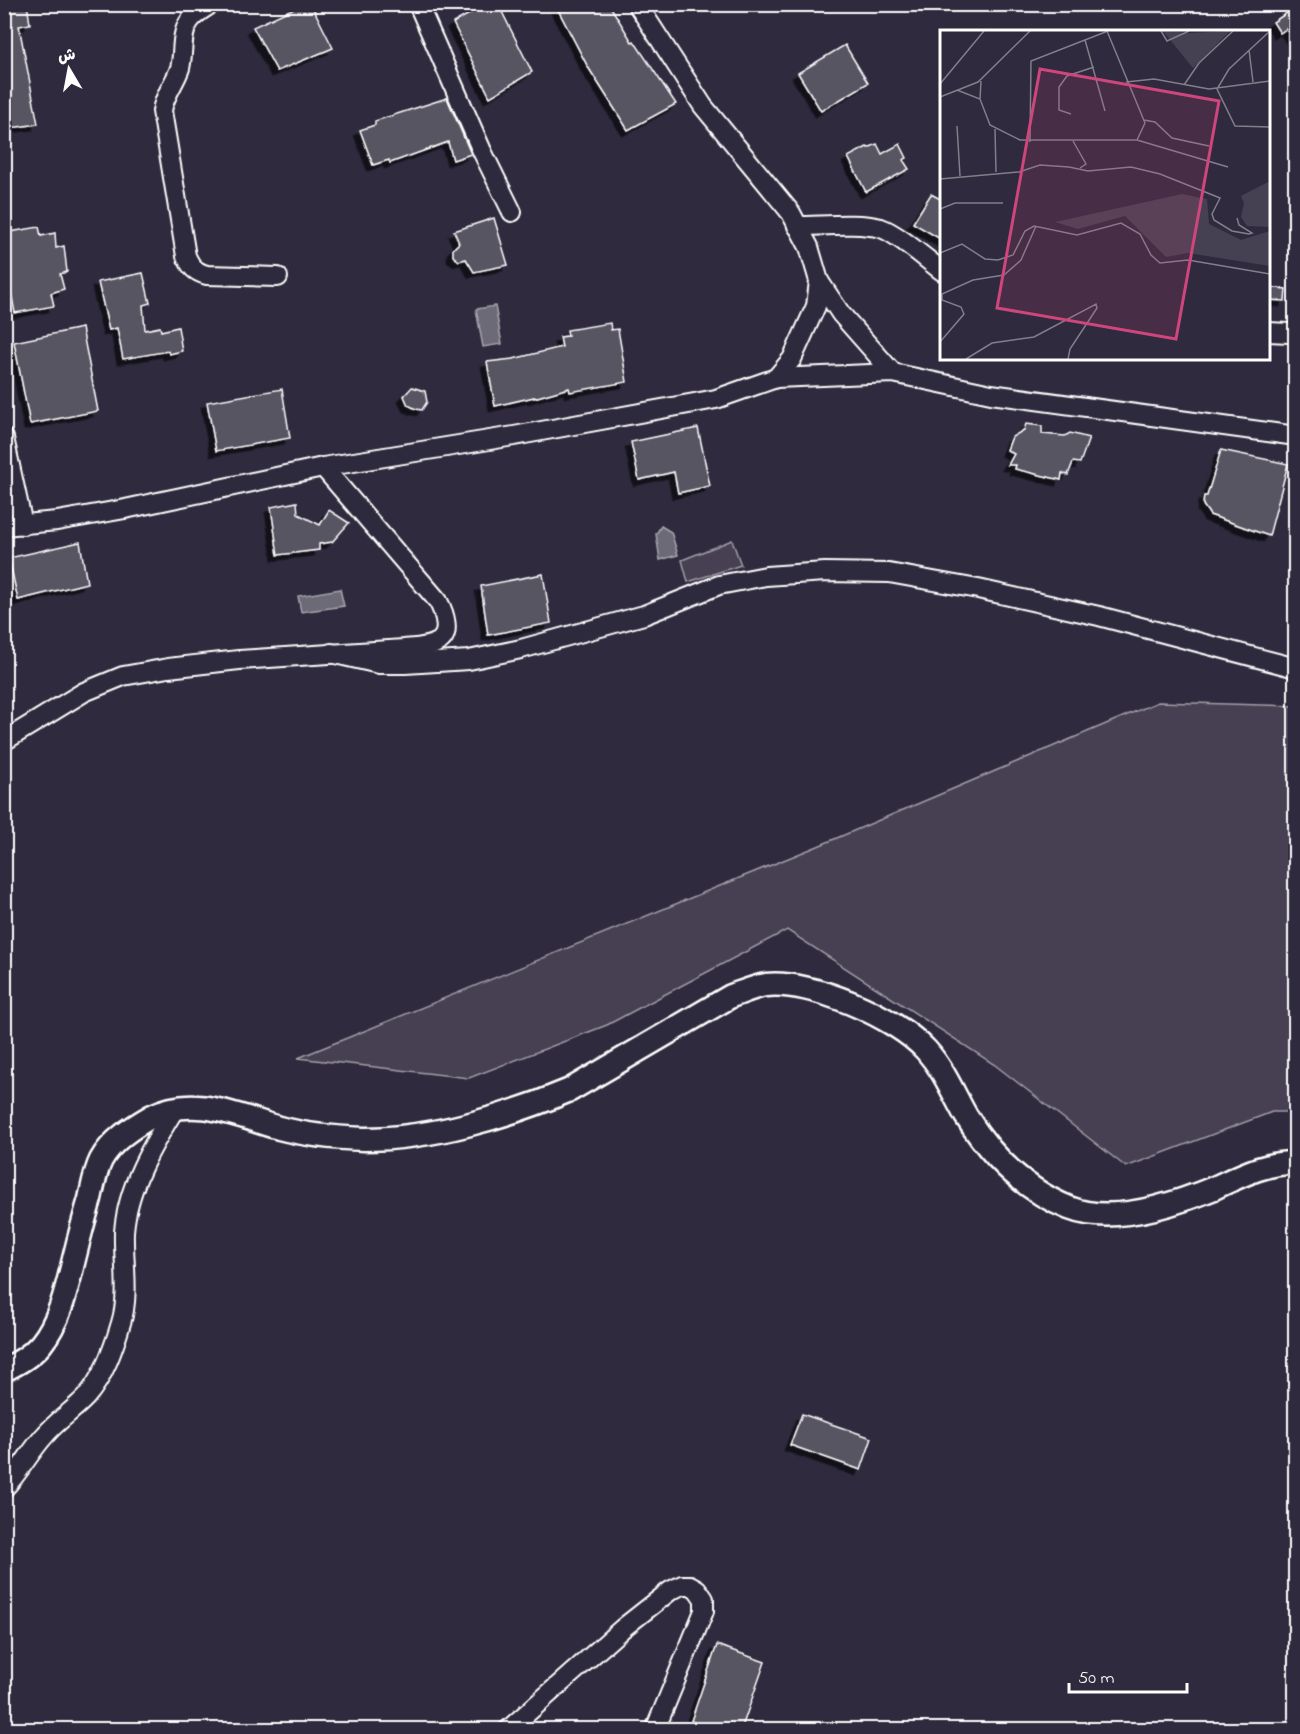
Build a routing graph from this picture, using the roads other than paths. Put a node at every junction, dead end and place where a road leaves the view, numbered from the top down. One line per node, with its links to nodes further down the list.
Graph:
1 (211, 4): 7 (street)
2 (418, 4): 4 (street)
3 (638, 4): 5 (street)
4 (512, 212)
5 (797, 226): 6 (street); 8 (street)
6 (940, 269)
7 (278, 277)
8 (819, 280): 11 (street); 12 (street)
9 (1270, 332): 10 (street)
10 (1289, 333)
11 (893, 373): 12 (street); 13 (street)
12 (776, 378): 15 (street)
13 (1296, 436)
14 (4, 438): 16 (street)
15 (323, 467): 16 (street); 18 (street)
16 (23, 525): 17 (street)
17 (4, 526)
18 (331, 653): 19 (street); 20 (street)
19 (1296, 668)
20 (4, 741)
21 (176, 1107): 22 (street); 23 (street); 24 (street)
22 (1296, 1163)
23 (4, 1370)
24 (4, 1488)
25 (508, 1730): 26 (street)
26 (655, 1730)

